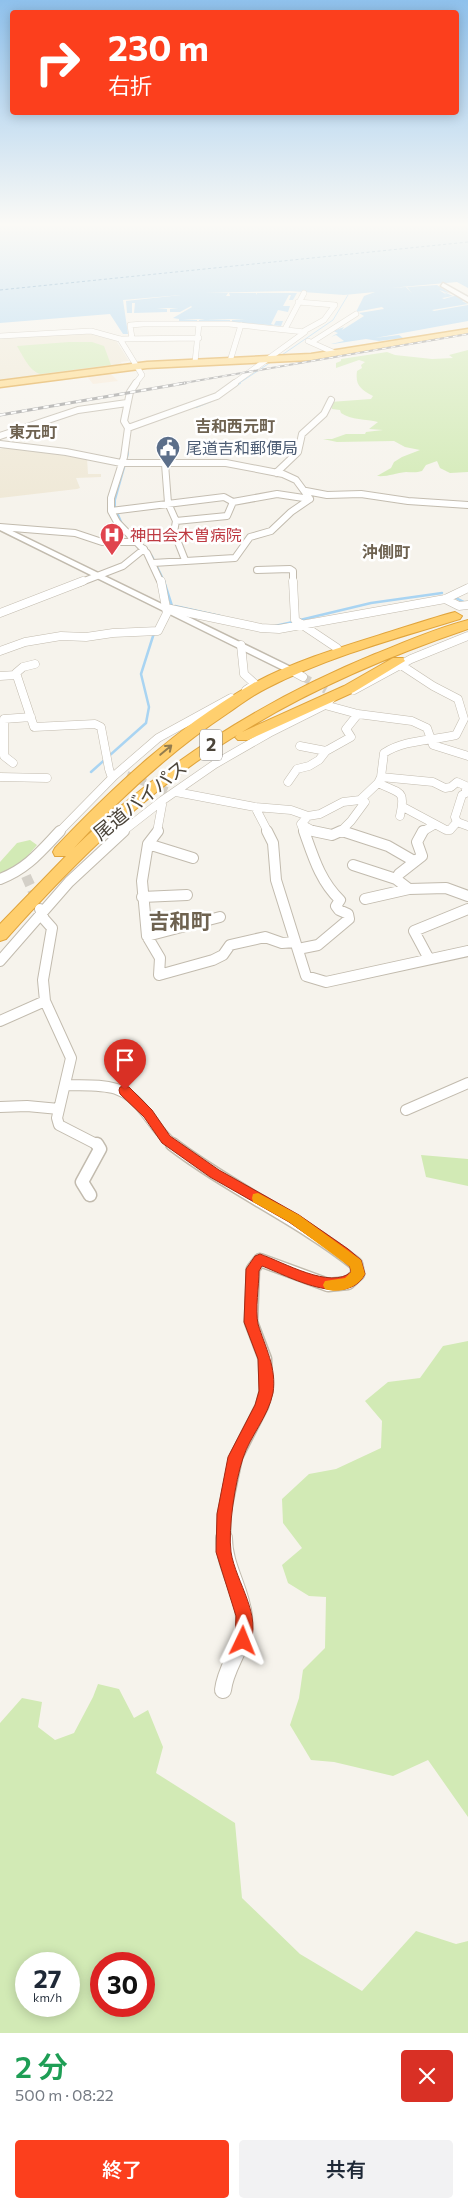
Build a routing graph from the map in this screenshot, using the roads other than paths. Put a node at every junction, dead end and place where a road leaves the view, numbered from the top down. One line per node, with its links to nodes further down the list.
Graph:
1 (289, 321): 6 (street)
2 (322, 321): 7 (street)
3 (345, 321): 14 (street)
4 (199, 324): 5 (street); 10 (street); 11 (street)
5 (241, 325): 6 (street); 17 (street)
6 (285, 329): 7 (street)
7 (304, 331): 12 (street)
8 (468, 331): 15 (highway)
9 (0, 336): 13 (street)
10 (132, 338): 11 (street); 13 (street)
11 (199, 338): 18 (street)
12 (301, 338): 14 (street); 16 (street)
13 (120, 339): 19 (street)
14 (310, 342): 15 (street)
15 (335, 353): 16 (highway)
16 (270, 359): 17 (highway); 23 (street)
17 (230, 361): 18 (highway)
18 (195, 362): 19 (highway)
19 (136, 367): 20 (highway); 22 (street)
20 (0, 384)
21 (331, 400): 28 (street)
22 (127, 403): 23 (street); 24 (street)
23 (128, 428): 26 (street)
24 (0, 436)
25 (0, 444): 26 (street)
26 (121, 463): 27 (street); 34 (street)
27 (165, 464): 28 (street); 32 (street)
28 (276, 473): 29 (street)
29 (306, 490): 30 (street); 33 (street)
30 (310, 499): 31 (street); 39 (street)
31 (233, 502): 32 (street); 35 (street)
32 (168, 503): 34 (street); 35 (street)
33 (468, 506)
34 (111, 511): 37 (street)
35 (176, 521): 39 (street)
36 (0, 527): 37 (street); 42 (street)
37 (138, 542): 38 (street)
38 (144, 549): 40 (street); 42 (street)
39 (185, 560): 40 (street)
40 (153, 563): 46 (street)
41 (257, 570): 52 (street)
42 (100, 575): 46 (street); 49 (street)
43 (468, 588): 44 (street)
44 (445, 600): 45 (street); 52 (street)
45 (468, 605)
46 (166, 608): 47 (street); 57 (street)
47 (177, 612): 52 (street); 55 (street)
48 (468, 612): 60 (highway)
49 (0, 613)
50 (468, 617): 94 (highway, 尾道バイパス / 2)
51 (468, 624): 89 (highway, 尾道バイパス / 2)
52 (304, 626): 56 (street)
53 (468, 631): 64 (highway)
54 (468, 636): 59 (street)
55 (241, 645): 60 (street); 63 (street)
56 (337, 648)
57 (0, 651)
58 (35, 664): 61 (street)
59 (401, 665): 64 (street); 67 (street)
60 (297, 674): 63 (highway)
61 (16, 675): 62 (street); 66 (street)
62 (0, 676)
63 (257, 685): 72 (street); 94 (highway, one-way to 63)
64 (326, 698): 65 (street); 77 (street); 89 (highway)
65 (358, 714): 67 (street); 69 (street)
66 (31, 717): 71 (street); 72 (street)
67 (432, 740): 70 (street); 75 (street)
68 (300, 746): 69 (street)
69 (326, 751): 76 (street)
70 (468, 756)
71 (13, 763)
72 (121, 774): 95 (street)
73 (0, 777): 74 (street)
74 (47, 778)
75 (380, 780): 78 (street); 81 (street); 84 (street)
76 (288, 782)
77 (172, 792): 79 (street); 80 (street)
78 (360, 800): 82 (street); 88 (street)
79 (158, 804): 90 (street); 103 (street)
80 (255, 806): 82 (street); 108 (street)
81 (403, 807): 83 (street); 86 (street)
82 (308, 816): 85 (street)
83 (400, 816)
84 (457, 822): 86 (street); 87 (street)
85 (301, 824): 88 (street); 108 (street)
86 (434, 825): 92 (street)
87 (468, 826)
88 (342, 831): 92 (street)
89 (94, 837): 106 (highway, 尾道バイパス / 2)
90 (148, 844): 91 (street); 100 (street)
91 (192, 858)
92 (414, 861): 96 (street)
93 (352, 865): 96 (street)
94 (45, 870): 105 (highway, 尾道バイパス / 2)
95 (0, 879)
96 (396, 879): 97 (street)
97 (409, 889): 99 (street); 101 (street)
98 (187, 895): 100 (street)
99 (468, 896)
100 (142, 897): 107 (street)
101 (365, 899)
102 (468, 909): 111 (street)
103 (40, 911): 110 (street); 112 (street)
104 (220, 917): 107 (street)
105 (0, 918)
106 (0, 935)
107 (147, 936): 108 (street)
108 (297, 946): 111 (street)
109 (468, 951): 111 (street)
110 (0, 960)
111 (430, 960)
112 (44, 1001): 113 (street); 115 (street)
113 (0, 1021)
114 (468, 1083): 118 (street)
115 (66, 1086): 117 (street); 120 (street)
116 (0, 1108): 117 (street)
117 (59, 1109): 119 (street)
118 (406, 1110)
119 (90, 1195)
120 (223, 1690)

